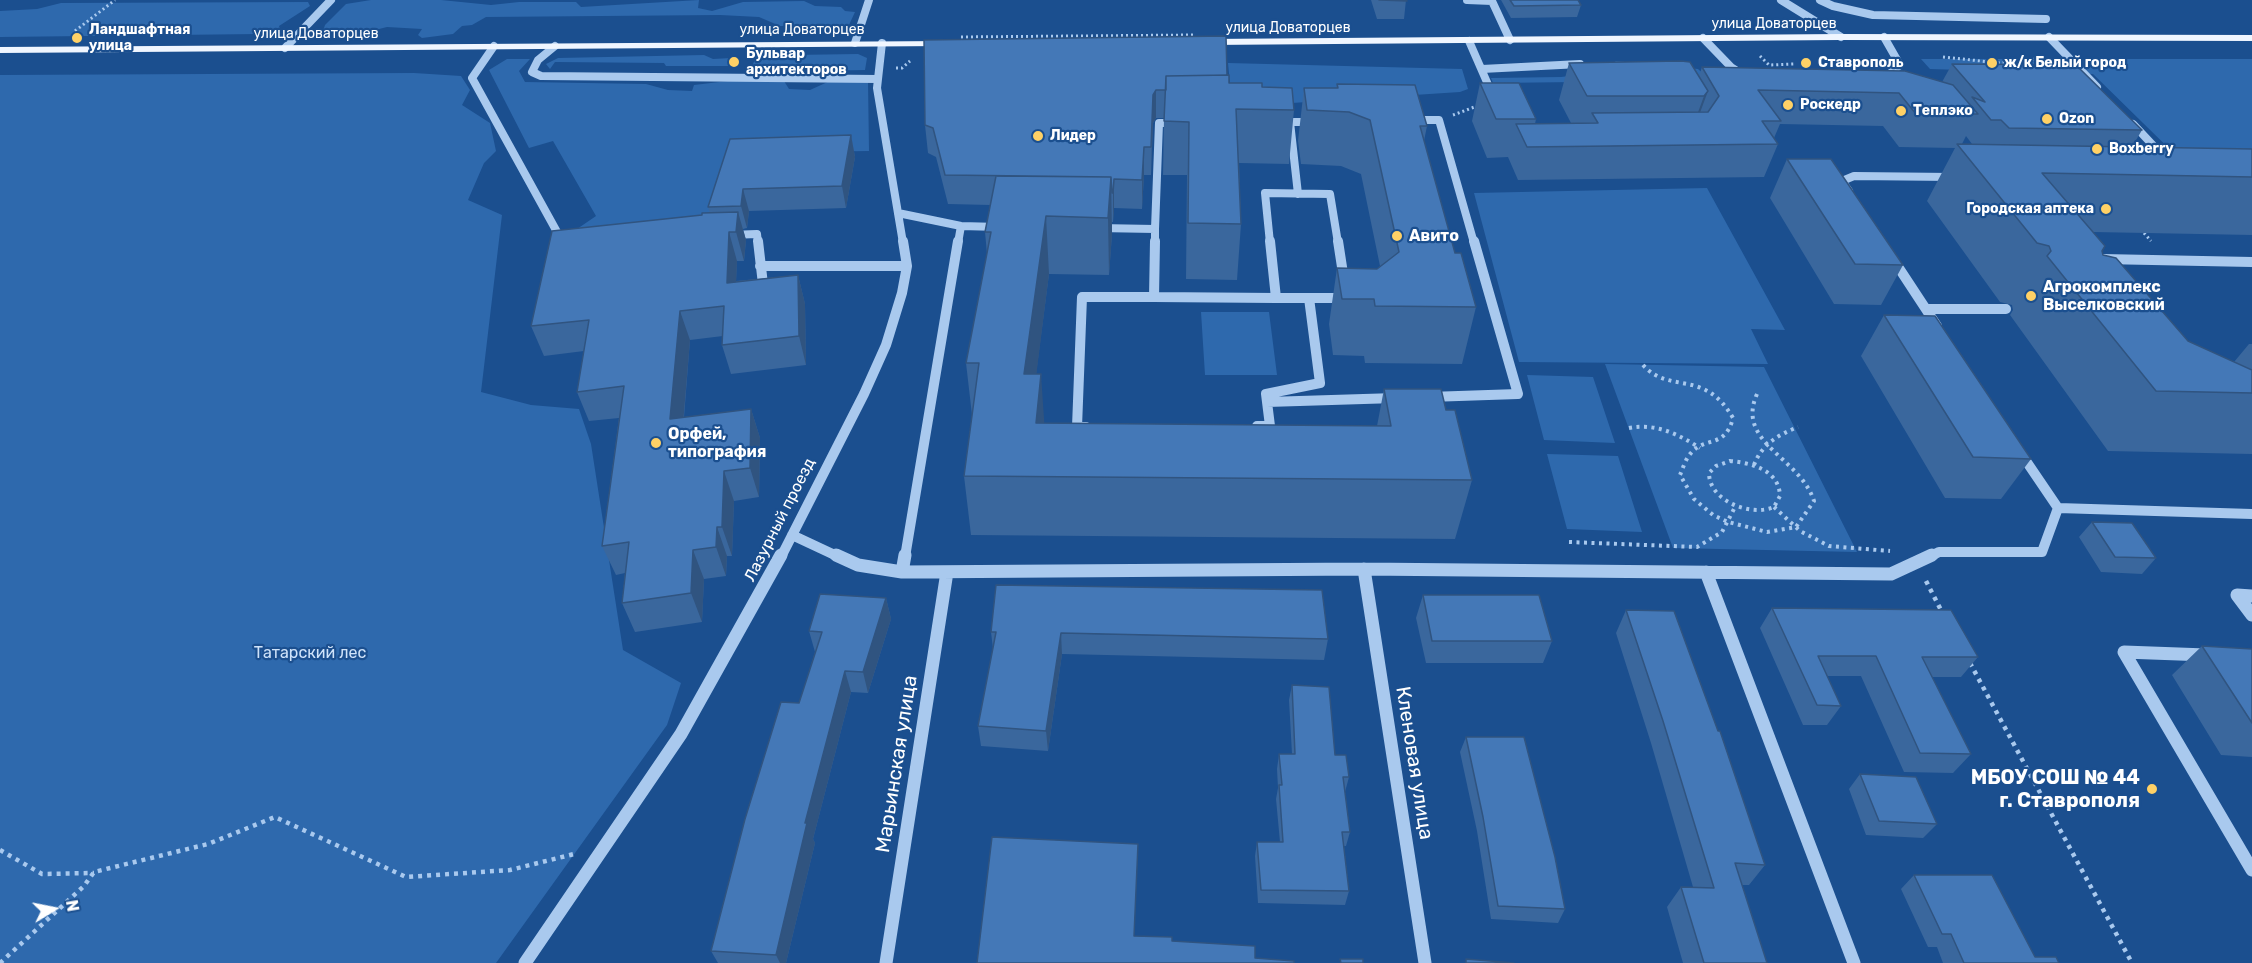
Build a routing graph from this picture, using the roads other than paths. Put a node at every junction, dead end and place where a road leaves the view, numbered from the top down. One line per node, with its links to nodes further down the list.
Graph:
1 (331, 0): 20 (street)
2 (869, 0): 15 (street)
3 (1467, 0): 12 (street)
4 (1781, 0): 7 (street)
5 (1820, 0): 6 (street)
6 (2046, 19)
7 (1841, 37): 8 (main road, улица Доваторцев); 10 (main road, улица Доваторцев)
8 (1884, 37): 9 (main road, улица Доваторцев); 23 (street)
9 (2049, 37): 11 (main road, улица Доваторцев); 29 (street)
10 (1703, 38): 12 (main road, улица Доваторцев); 26 (street)
11 (2252, 38)
12 (1510, 40): 13 (main road, улица Доваторцев)
13 (1469, 41): 14 (main road, улица Доваторцев); 24 (street)
14 (1198, 42)
15 (855, 43): 16 (main road, улица Доваторцев); 19 (main road, улица Доваторцев)
16 (882, 43): 17 (main road, улица Доваторцев); 27 (street, Лазурный проезд)
17 (952, 43)
18 (494, 46): 19 (main road, улица Доваторцев); 20 (main road, улица Доваторцев); 47 (street)
19 (555, 46): 27 (street)
20 (285, 48): 21 (main road, улица Доваторцев)
21 (0, 50)
22 (1585, 64): 24 (street)
23 (1900, 65): 25 (street); 28 (street)
24 (1482, 69): 30 (street)
25 (1907, 73)
26 (1747, 77)
27 (878, 79): 41 (street, Лазурный проезд)
28 (1888, 88)
29 (2101, 90)
30 (1495, 100)
31 (2124, 115): 37 (street)
32 (1405, 120): 60 (street)
33 (1269, 122): 34 (street)
34 (1290, 122): 35 (street); 39 (street)
35 (1324, 122)
36 (1192, 123): 45 (street)
37 (2170, 164)
38 (1957, 177): 40 (street)
39 (1298, 194): 55 (street); 56 (street)
40 (1855, 201)
41 (898, 213): 42 (street); 52 (street, Лазурный проезд)
42 (961, 226): 43 (street); 70 (street)
43 (1007, 227)
44 (1086, 228): 45 (street)
45 (1155, 229): 54 (street)
46 (723, 236): 51 (street)
47 (574, 242)
48 (1887, 250): 57 (street)
49 (2094, 258): 50 (street)
50 (2252, 262)
51 (760, 266): 52 (street); 53 (street)
52 (907, 266): 68 (street, Лазурный проезд)
53 (764, 293)
54 (1154, 297): 55 (street); 64 (street)
55 (1276, 298): 56 (street)
56 (1309, 298): 62 (street)
57 (1926, 309): 58 (street); 59 (street)
58 (2006, 309)
59 (1946, 339)
60 (1422, 397)
61 (1410, 398): 62 (street)
62 (1267, 402): 63 (street)
63 (1247, 426)
64 (1100, 427)
65 (2012, 439): 66 (street)
66 (2058, 508): 67 (street); 72 (street)
67 (2252, 514)
68 (792, 535): 70 (street); 77 (street, Лазурный проезд)
69 (1364, 569): 71 (street); 72 (street); 79 (street, Кленовая улица)
70 (902, 572): 71 (street)
71 (947, 572): 78 (street, Марьинская улица)
72 (1706, 572): 80 (street)
73 (2252, 596): 74 (street)
74 (2252, 615)
75 (2217, 655): 76 (street)
76 (2252, 870)
77 (525, 963)
78 (886, 963)
79 (1425, 963)
80 (1854, 963)

